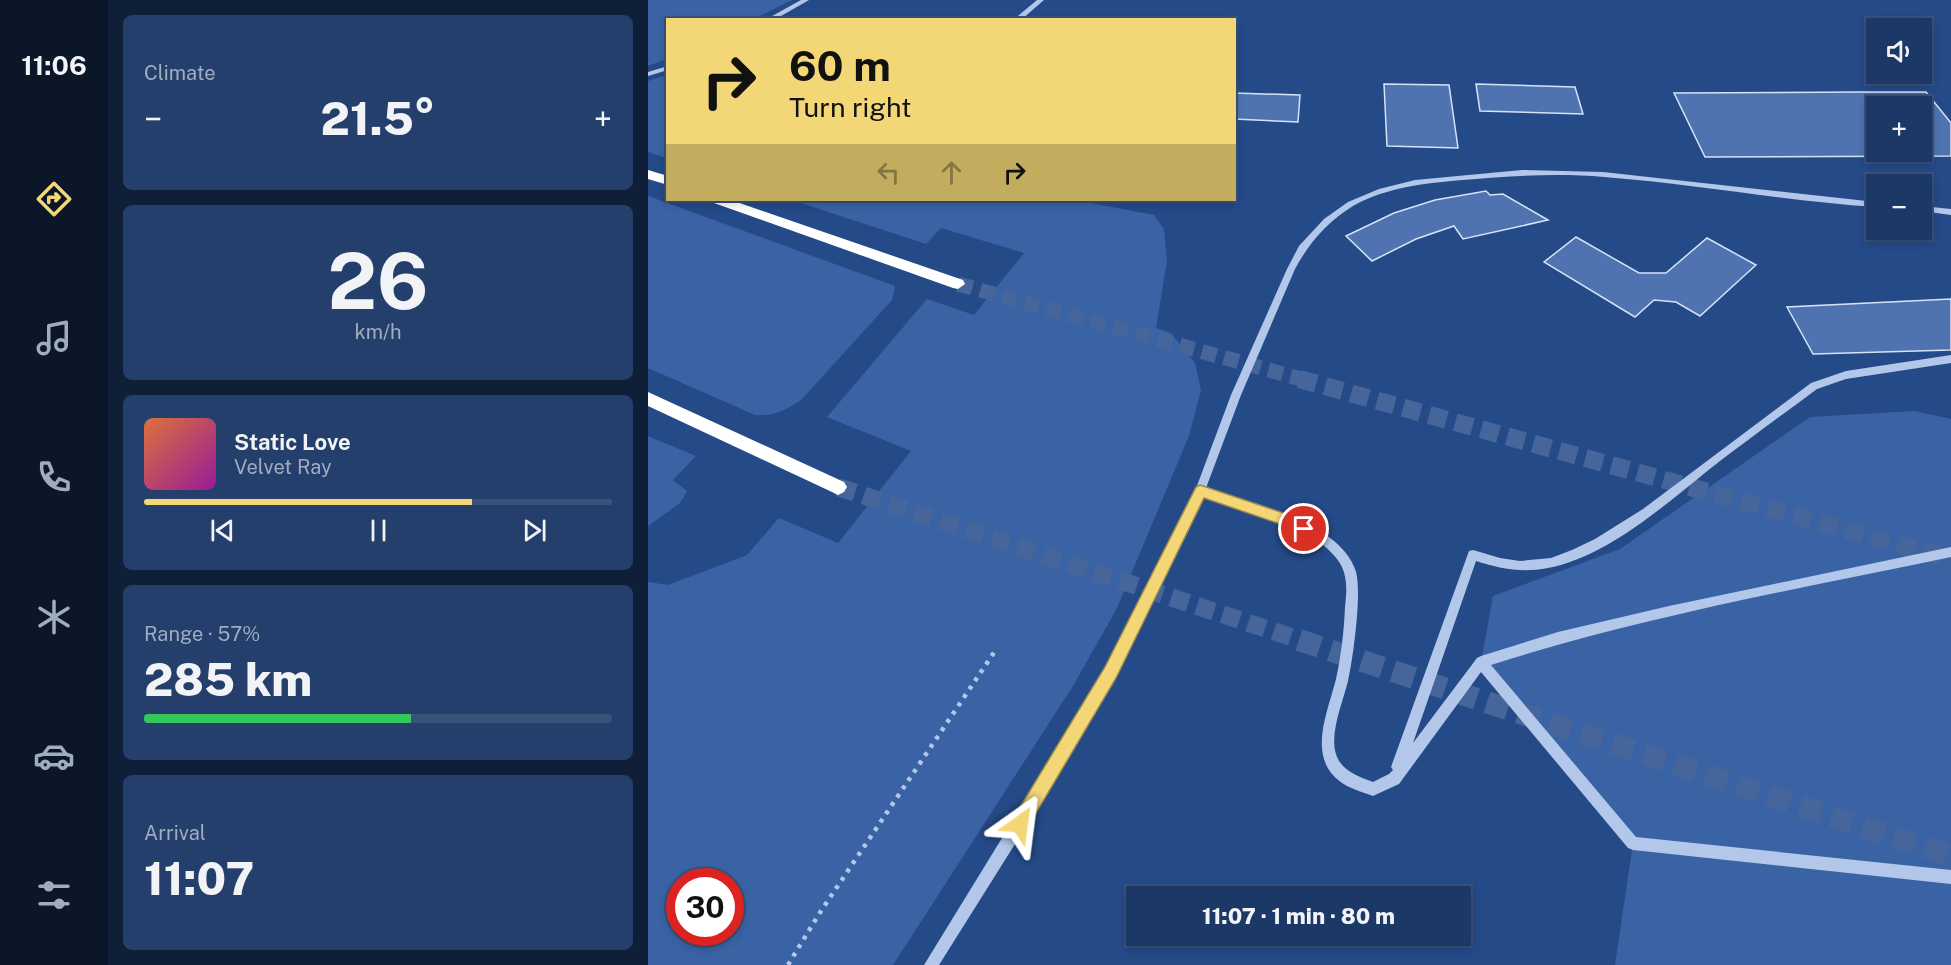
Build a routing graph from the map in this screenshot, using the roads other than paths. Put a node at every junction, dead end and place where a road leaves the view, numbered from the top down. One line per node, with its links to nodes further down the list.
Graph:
1 (806, 0): 3 (street)
2 (1041, 0): 4 (street)
3 (772, 18)
4 (1018, 18)
5 (666, 69): 6 (street)
6 (648, 74)
7 (648, 174): 8 (highway)
8 (666, 180)
9 (722, 201): 13 (highway)
10 (1866, 205): 17 (street)
11 (1932, 210): 12 (street)
12 (1951, 212)
13 (958, 284)
14 (1951, 359): 20 (street)
15 (648, 399): 16 (highway)
16 (838, 487)
17 (1200, 491): 20 (street); 22 (street)
18 (1951, 552): 19 (street)
19 (1481, 662): 20 (street); 21 (street)
20 (1394, 779)
21 (1951, 877)
22 (931, 965)

